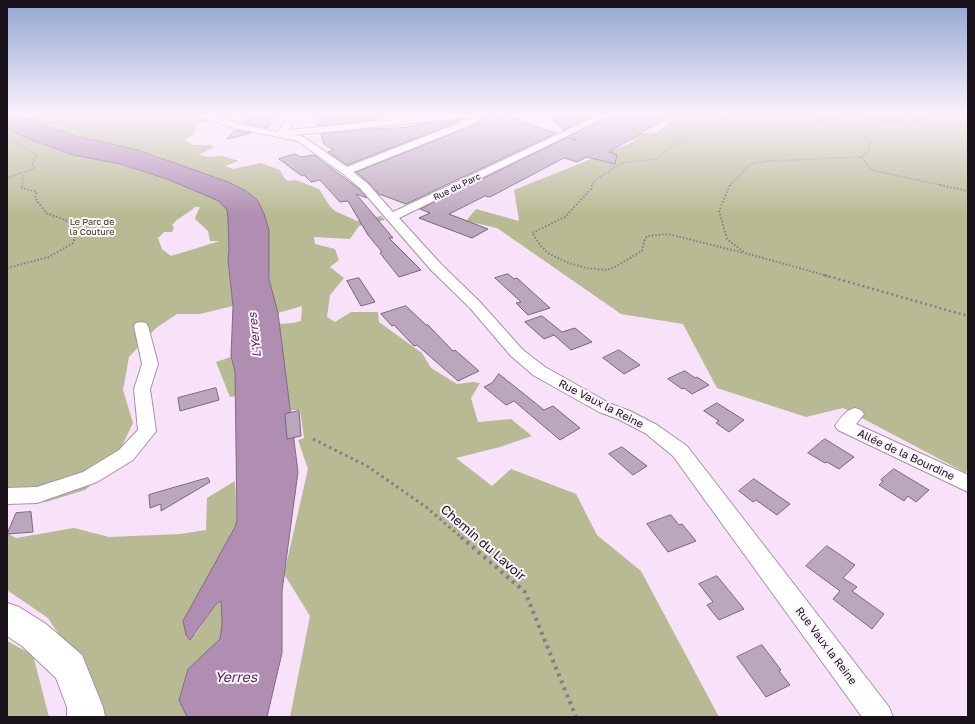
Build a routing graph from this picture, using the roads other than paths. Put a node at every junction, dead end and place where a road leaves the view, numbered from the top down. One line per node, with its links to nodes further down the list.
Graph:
1 (313, 148): 4 (street, Rue Vaux la Reine)
2 (404, 148): 4 (street)
3 (537, 148): 5 (street, Rue du Parc)
4 (346, 171): 5 (street, Rue Vaux la Reine)
5 (392, 217): 12 (street, Rue Vaux la Reine)
6 (141, 326): 9 (street)
7 (849, 420): 8 (street, Allée de la Bourdine)
8 (968, 484)
9 (7, 496)
10 (7, 618): 11 (street)
11 (86, 717)
12 (879, 717)

